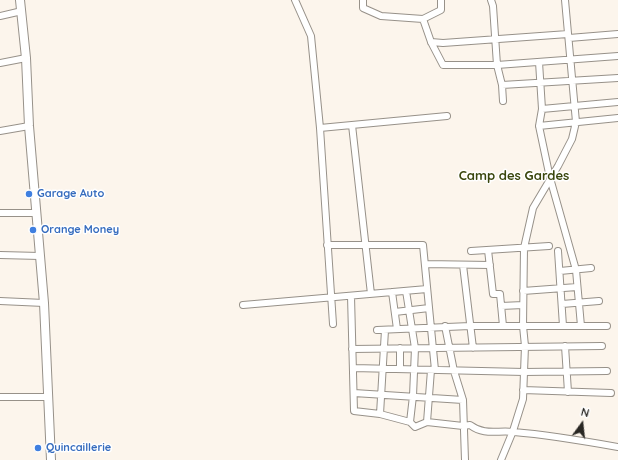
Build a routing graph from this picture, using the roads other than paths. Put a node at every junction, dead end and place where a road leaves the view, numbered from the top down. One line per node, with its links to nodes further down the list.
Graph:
1 (20, 0): 7 (street)
2 (295, 0): 34 (street)
3 (363, 0): 9 (street)
4 (442, 0): 9 (street)
5 (491, 0): 12 (street)
6 (565, 0): 11 (street)
7 (22, 11): 8 (street); 15 (street)
8 (0, 16)
9 (423, 19): 13 (street)
10 (618, 34): 11 (street)
11 (568, 36): 12 (street); 16 (street)
12 (496, 39): 13 (street); 19 (street)
13 (431, 42): 19 (street)
14 (618, 56): 16 (street)
15 (26, 58): 18 (street); 32 (street)
16 (571, 60): 17 (street); 21 (street)
17 (539, 62): 19 (street); 22 (street)
18 (0, 63)
19 (497, 65): 23 (street)
20 (618, 78): 21 (street)
21 (573, 81): 22 (street); 26 (street)
22 (541, 83): 23 (street); 27 (street)
23 (502, 86): 24 (street)
24 (503, 101)
25 (618, 102): 26 (street)
26 (575, 106): 27 (street); 30 (street)
27 (542, 108): 33 (street)
28 (447, 116): 31 (street)
29 (618, 118): 30 (street)
30 (576, 122): 33 (street); 36 (street)
31 (352, 125): 34 (street); 40 (street)
32 (29, 126): 35 (street); 38 (street)
33 (539, 126): 36 (street)
34 (320, 128): 39 (street)
35 (0, 131)
36 (550, 178): 42 (street); 52 (street)
37 (0, 213): 38 (street)
38 (37, 213): 47 (street)
39 (327, 245): 40 (street); 62 (street)
40 (365, 245): 48 (street); 60 (street)
41 (549, 246): 42 (street)
42 (524, 248): 43 (street); 58 (street)
43 (488, 250): 44 (street); 50 (street)
44 (471, 251)
45 (558, 251): 53 (street)
46 (0, 255): 47 (street)
47 (40, 256): 65 (street)
48 (425, 264): 49 (street); 56 (street)
49 (463, 265): 50 (street); 76 (street)
50 (490, 265): 70 (street)
51 (591, 268): 52 (street)
52 (576, 270): 53 (street); 54 (street)
53 (560, 271): 55 (street)
54 (577, 287): 55 (street); 66 (street)
55 (561, 288): 58 (street); 67 (street)
56 (427, 289): 57 (street); 71 (street)
57 (406, 291): 59 (street); 72 (street)
58 (524, 291): 69 (street)
59 (392, 292): 60 (street); 73 (street)
60 (371, 294): 61 (street)
61 (351, 296): 62 (street); 96 (street)
62 (331, 297): 68 (street); 74 (street)
63 (0, 301): 65 (street)
64 (599, 301): 66 (street)
65 (44, 303): 113 (street)
66 (579, 303): 67 (street); 80 (street)
67 (562, 304): 79 (street)
68 (243, 305)
69 (523, 305): 70 (street); 78 (street)
70 (501, 306): 77 (street)
71 (429, 308): 72 (street); 82 (street)
72 (409, 310): 73 (street); 83 (street)
73 (395, 312): 84 (street)
74 (333, 324)
75 (445, 326): 76 (street); 82 (street); 90 (street)
76 (470, 326): 77 (street); 95 (street)
77 (503, 326): 78 (street)
78 (523, 326): 79 (street); 87 (street)
79 (563, 326): 80 (street)
80 (581, 326): 81 (street)
81 (606, 326)
82 (431, 327): 83 (street); 94 (street)
83 (412, 328): 84 (street); 93 (street)
84 (397, 329): 86 (street)
85 (377, 330): 86 (street)
86 (386, 330): 91 (street)
87 (525, 346): 88 (street); 95 (street); 105 (street)
88 (565, 346): 89 (street); 103 (street)
89 (602, 346)
90 (449, 347): 94 (street); 95 (street); 102 (street)
91 (384, 348): 92 (street); 96 (street); 98 (street)
92 (400, 348): 93 (street); 99 (street)
93 (415, 348): 94 (street); 100 (street)
94 (432, 348): 101 (street)
95 (473, 348)
96 (352, 349): 97 (street)
97 (353, 368): 98 (street); 108 (street)
98 (383, 369): 99 (street); 110 (street)
99 (400, 369): 100 (street)
100 (415, 370): 101 (street); 112 (street)
101 (433, 370): 102 (street); 114 (street)
102 (454, 371): 105 (street); 115 (street)
103 (566, 371): 104 (street); 105 (street); 107 (street)
104 (607, 371)
105 (524, 372): 106 (street)
106 (523, 390): 107 (street); 120 (street)
107 (568, 392): 109 (street)
108 (354, 393): 110 (street); 116 (street)
109 (611, 393)
110 (382, 394): 112 (street); 116 (street)
111 (0, 396): 113 (street)
112 (413, 396): 114 (street); 117 (street)
113 (48, 397): 122 (street)
114 (428, 398): 115 (street); 118 (street)
115 (463, 400): 119 (street)
116 (380, 414): 117 (street)
117 (410, 422): 118 (street)
118 (427, 422): 119 (street)
119 (463, 426): 120 (street); 123 (street)
120 (513, 431): 121 (street); 124 (street)
121 (618, 447)
122 (51, 460)
123 (465, 460)
124 (501, 460)

